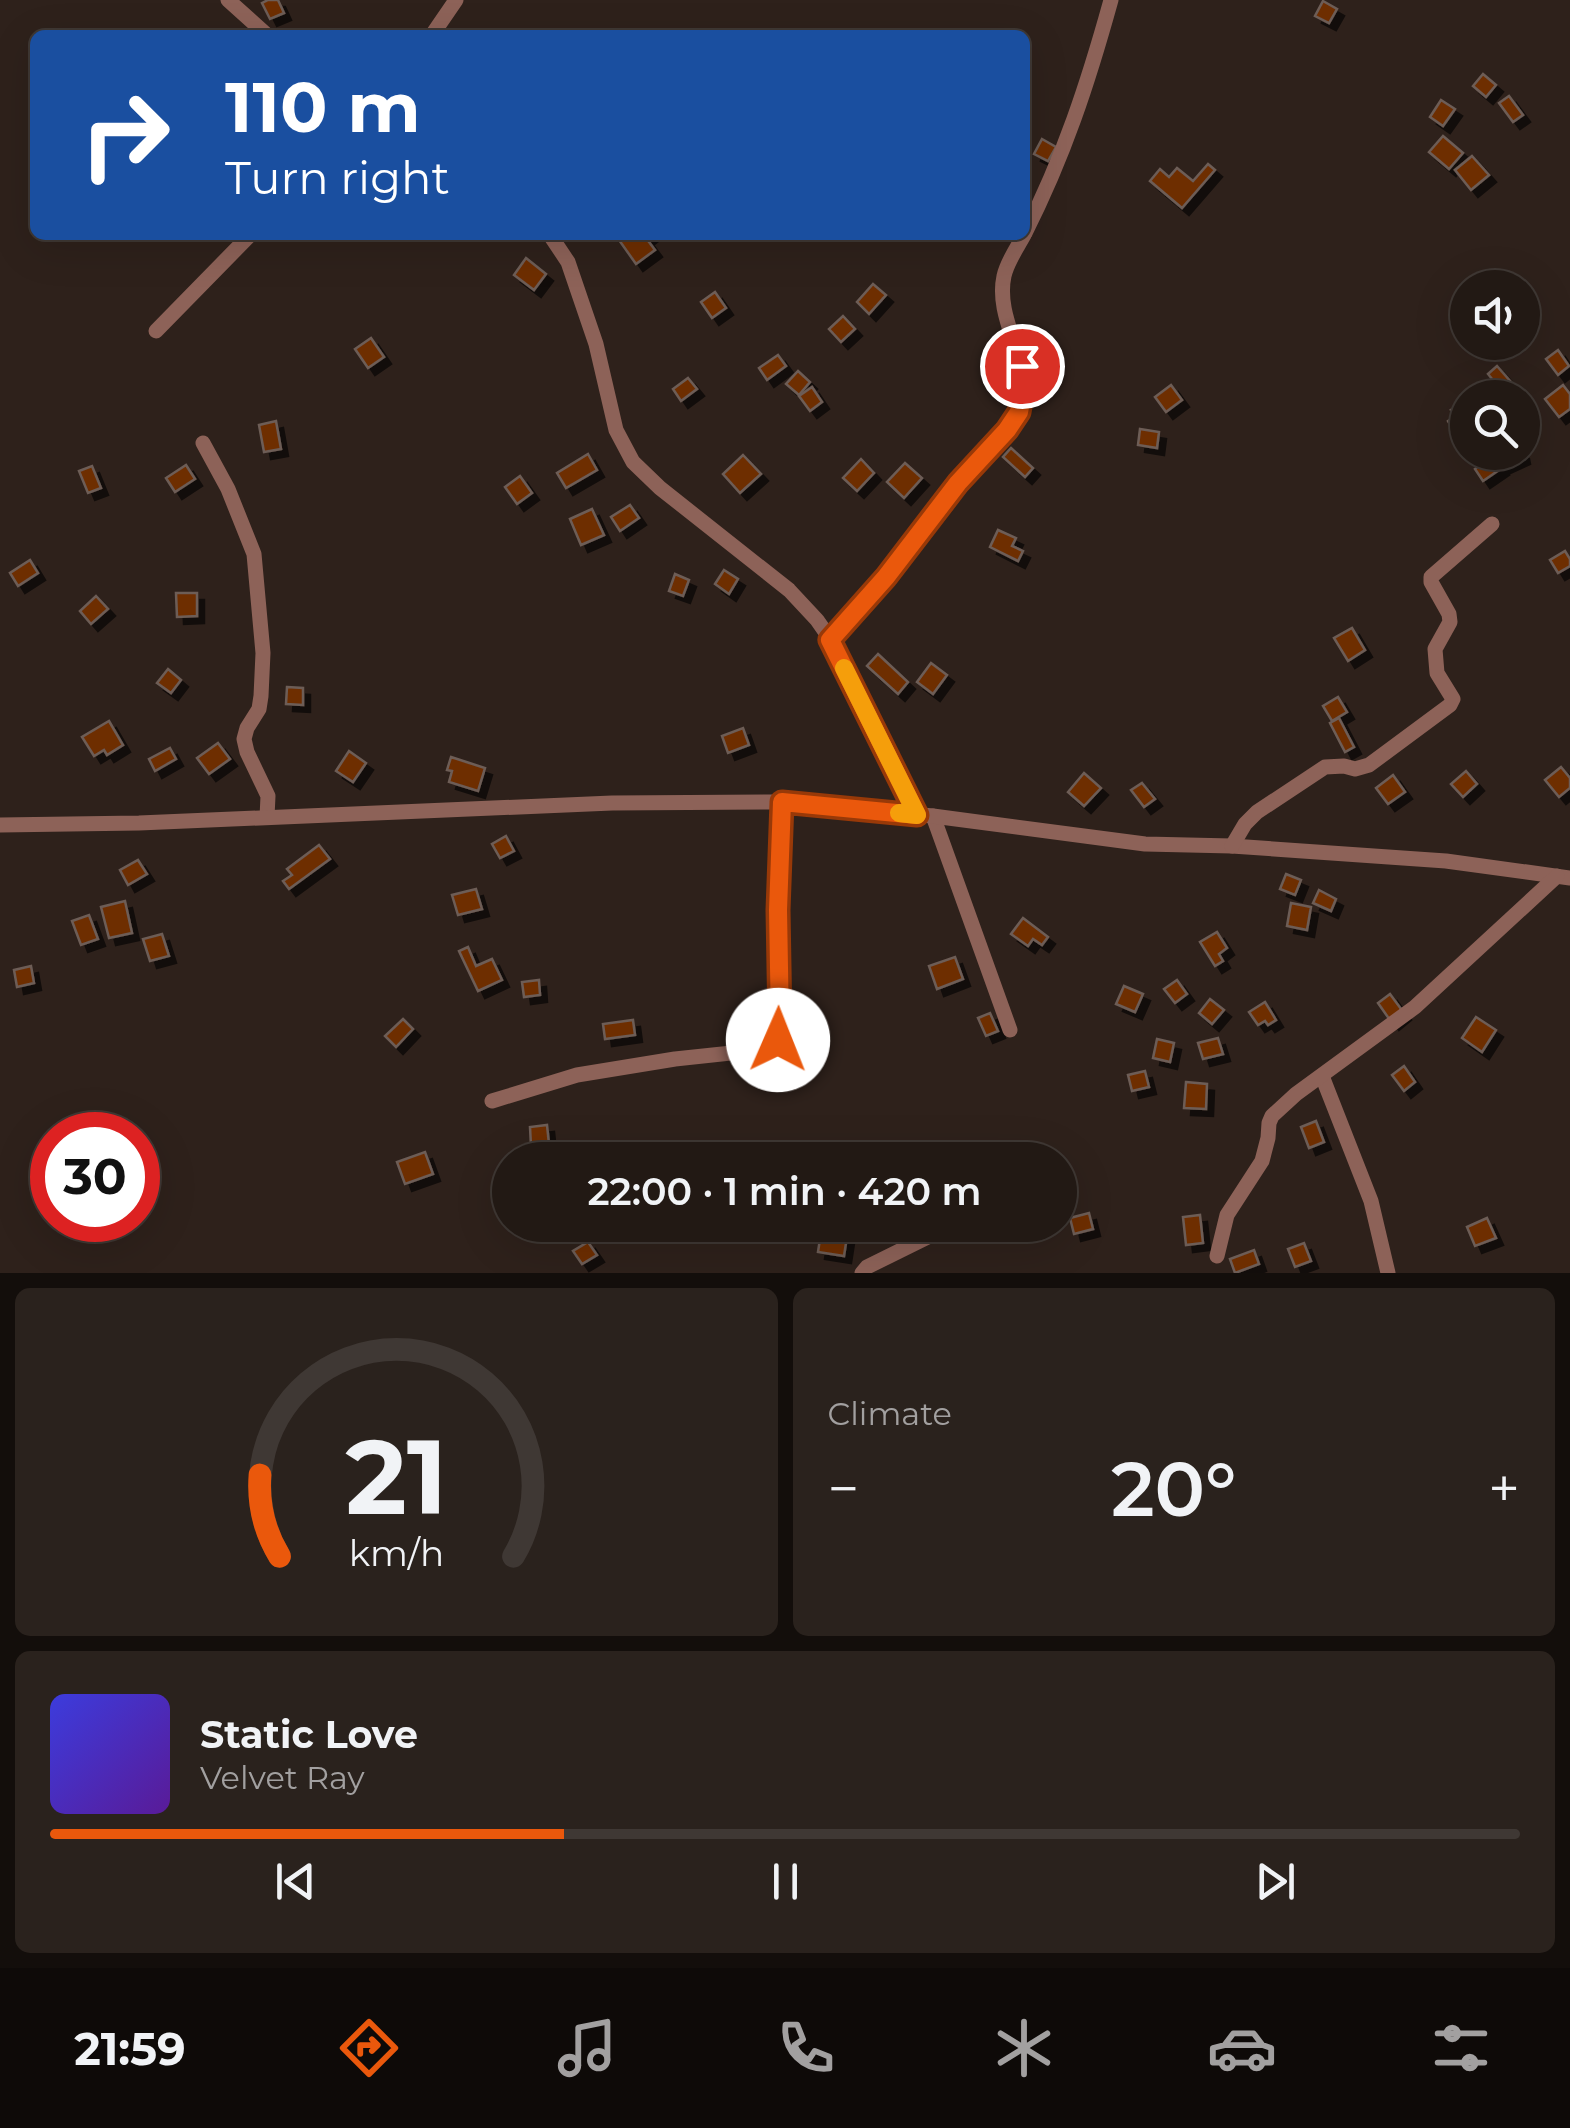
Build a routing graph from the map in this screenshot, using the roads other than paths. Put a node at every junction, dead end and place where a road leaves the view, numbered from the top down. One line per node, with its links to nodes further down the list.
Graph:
1 (228, 0): 4 (street)
2 (456, 0): 5 (street)
3 (1110, 0): 6 (street)
4 (261, 30)
5 (435, 30)
6 (1030, 221)
7 (245, 240): 10 (street)
8 (553, 240): 13 (street)
9 (1021, 240): 13 (street)
10 (156, 331)
11 (204, 443): 16 (street)
12 (1492, 524): 18 (street)
13 (830, 640): 15 (street)
14 (782, 802): 15 (street); 16 (street); 22 (street)
15 (925, 816): 18 (street); 20 (street)
16 (268, 817): 17 (street)
17 (0, 825)
18 (1232, 846): 19 (street)
19 (1564, 877): 21 (street)
20 (1010, 1030)
21 (1322, 1076): 24 (street); 26 (street)
22 (492, 1101)
23 (918, 1242): 25 (street)
24 (1217, 1256)
25 (862, 1273)
26 (1388, 1273)

